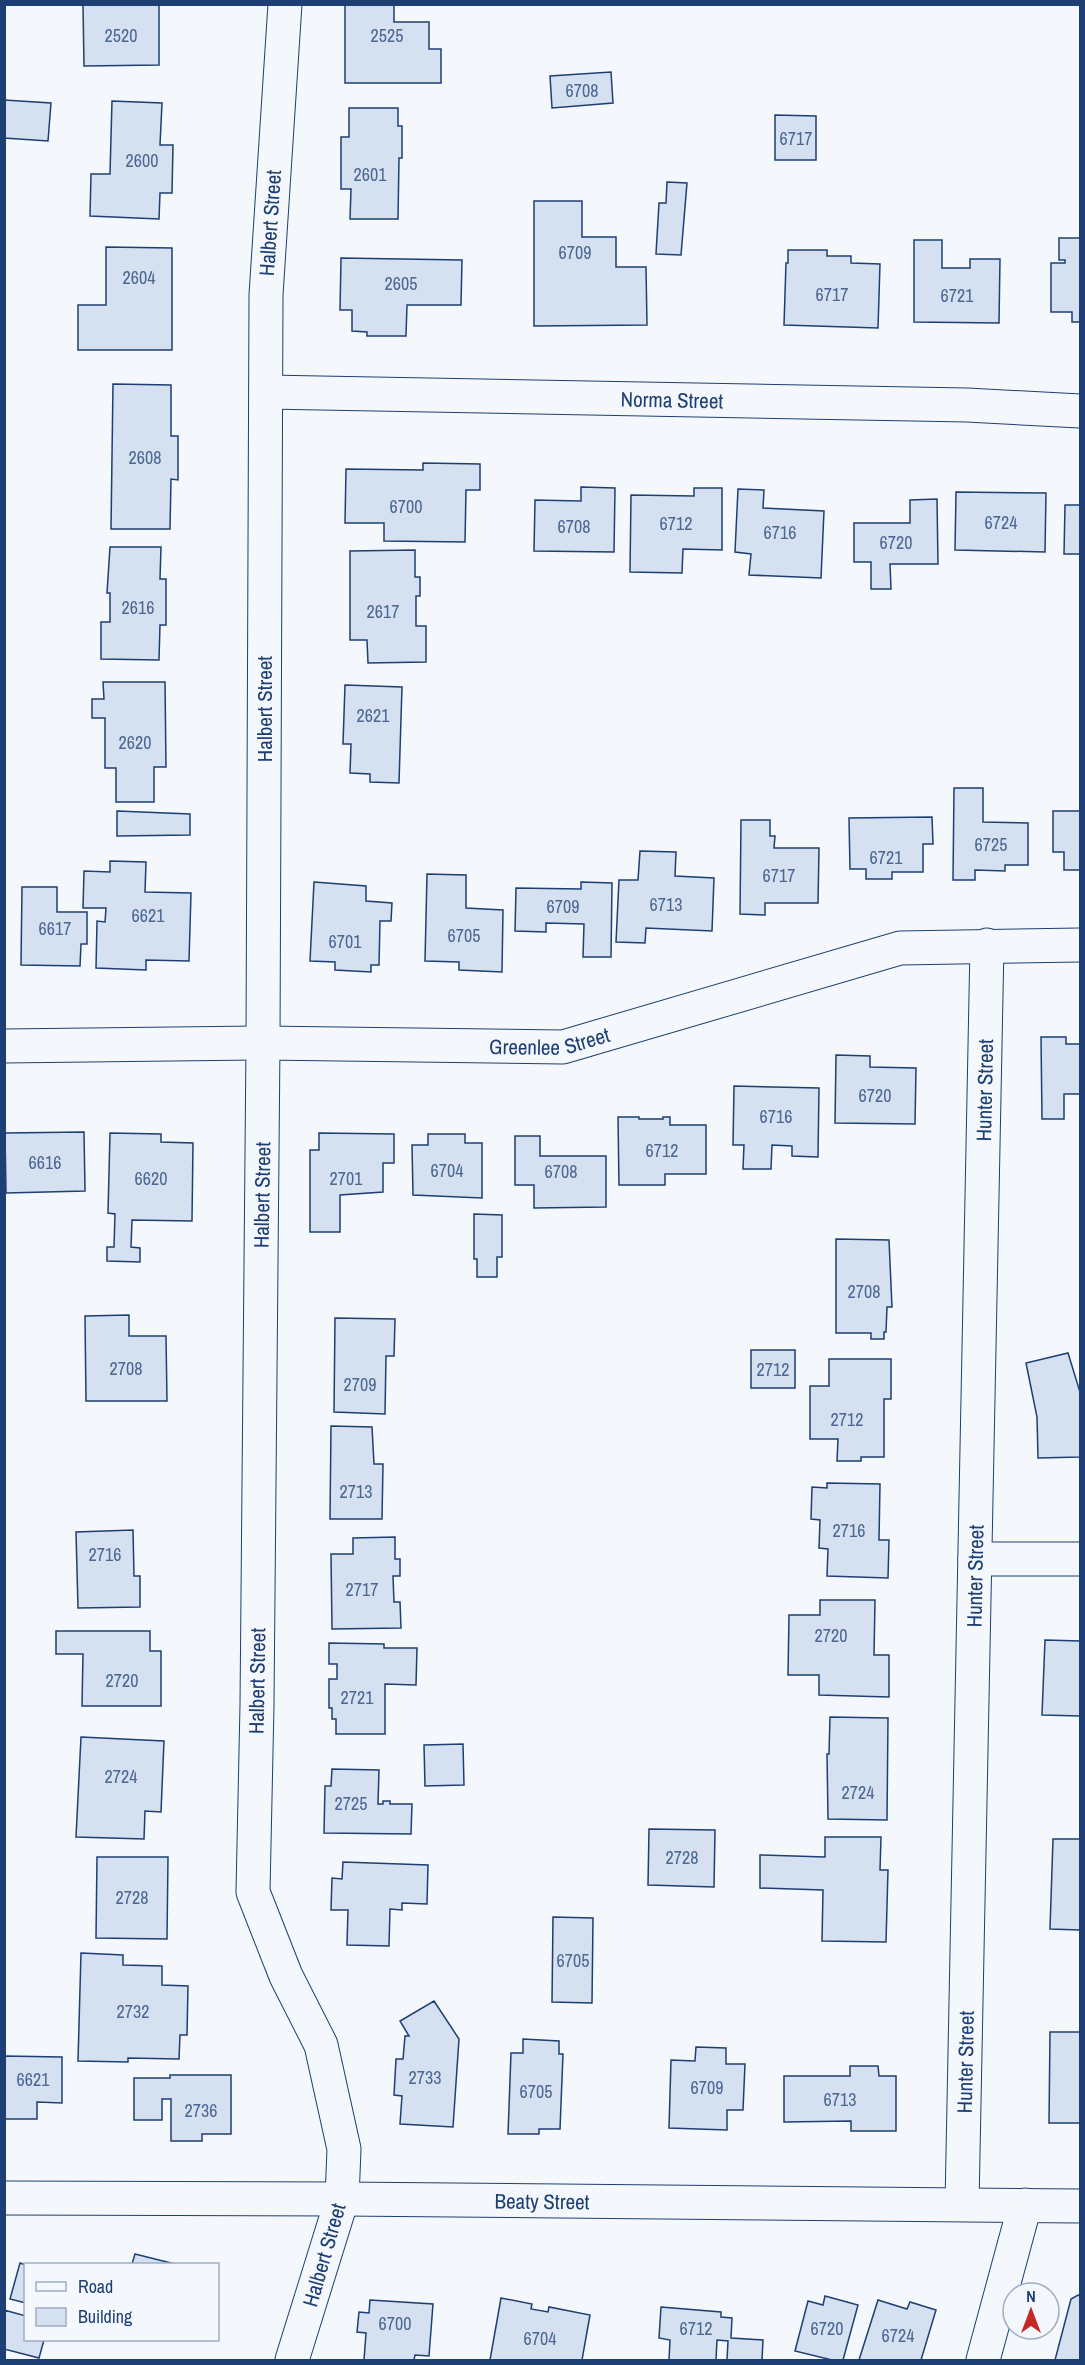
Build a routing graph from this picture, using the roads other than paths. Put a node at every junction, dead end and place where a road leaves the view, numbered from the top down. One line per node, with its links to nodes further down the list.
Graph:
1 (285, 4): 2 (street, Halbert Street)
2 (266, 392): 3 (street, Norma Street); 6 (street, Halbert Street)
3 (1080, 411)
4 (987, 945): 5 (street, Greenlee Street); 6 (street, Greenlee Street); 8 (street, Hunter Street)
5 (1080, 945)
6 (263, 1044): 7 (street, Greenlee Street); 11 (street, Halbert Street)
7 (4, 1046)
8 (975, 1559): 9 (street); 12 (street, Hunter Street)
9 (1080, 1559)
10 (4, 2198): 11 (street, Beaty Street)
11 (342, 2199): 12 (street, Beaty Street); 15 (street, Halbert Street)
12 (962, 2204): 13 (street, Beaty Street)
13 (1025, 2205): 14 (street, Beaty Street); 16 (street)
14 (1080, 2206)
15 (292, 2361)
16 (983, 2361)

